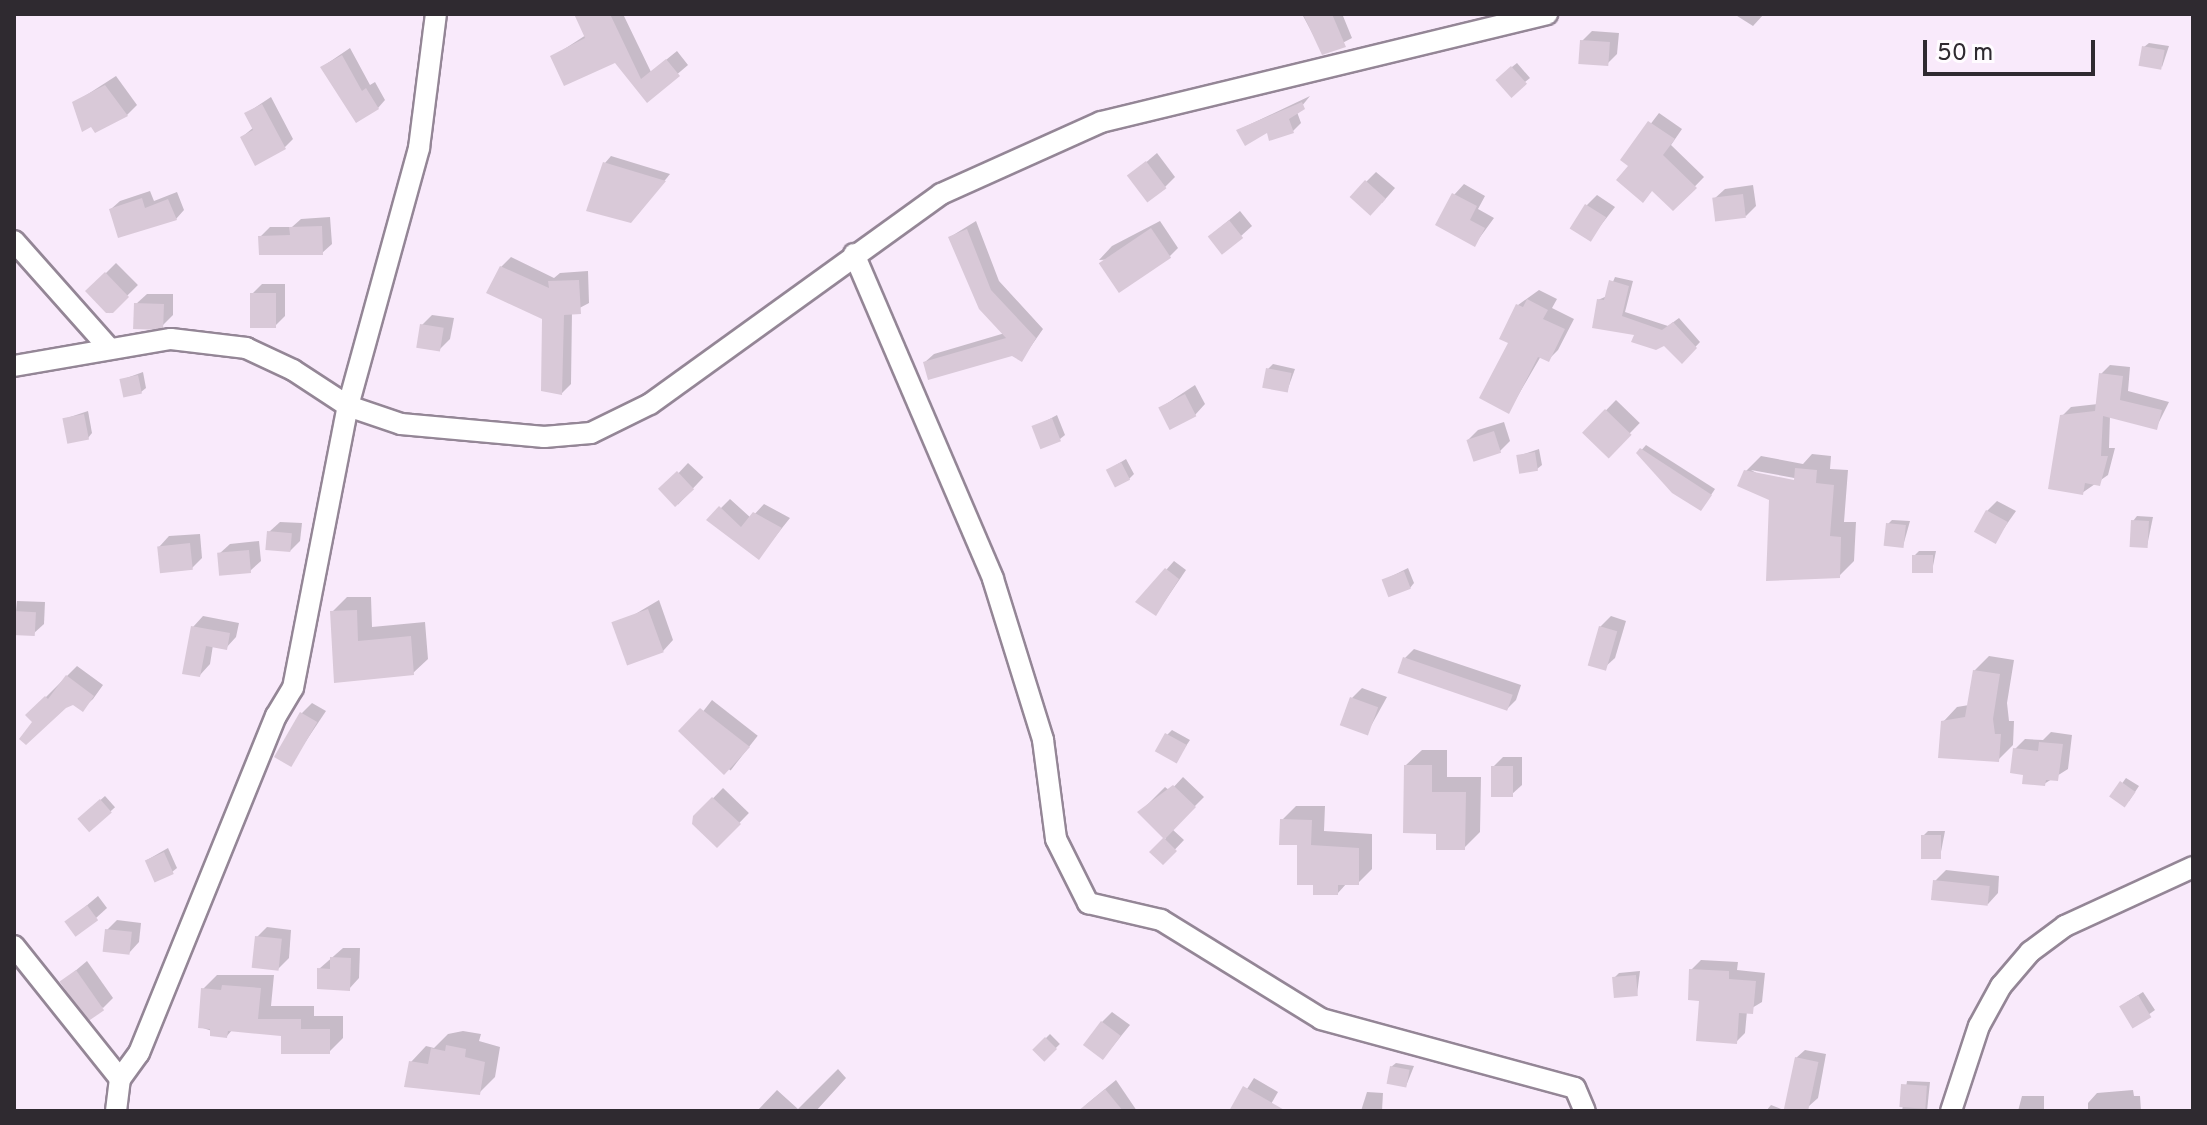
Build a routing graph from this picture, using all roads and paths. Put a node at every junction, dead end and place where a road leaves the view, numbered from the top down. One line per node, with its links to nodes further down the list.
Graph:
1 (436, 14): 7 (street)
2 (1547, 14): 4 (street)
3 (14, 241): 5 (street)
4 (854, 254): 7 (street); 12 (street)
5 (110, 349): 6 (street); 7 (street)
6 (14, 366)
7 (348, 406): 10 (street)
8 (2193, 867): 13 (street)
9 (14, 946): 10 (street)
10 (120, 1079): 11 (street)
11 (116, 1111)
12 (1585, 1111)
13 (1951, 1111)

